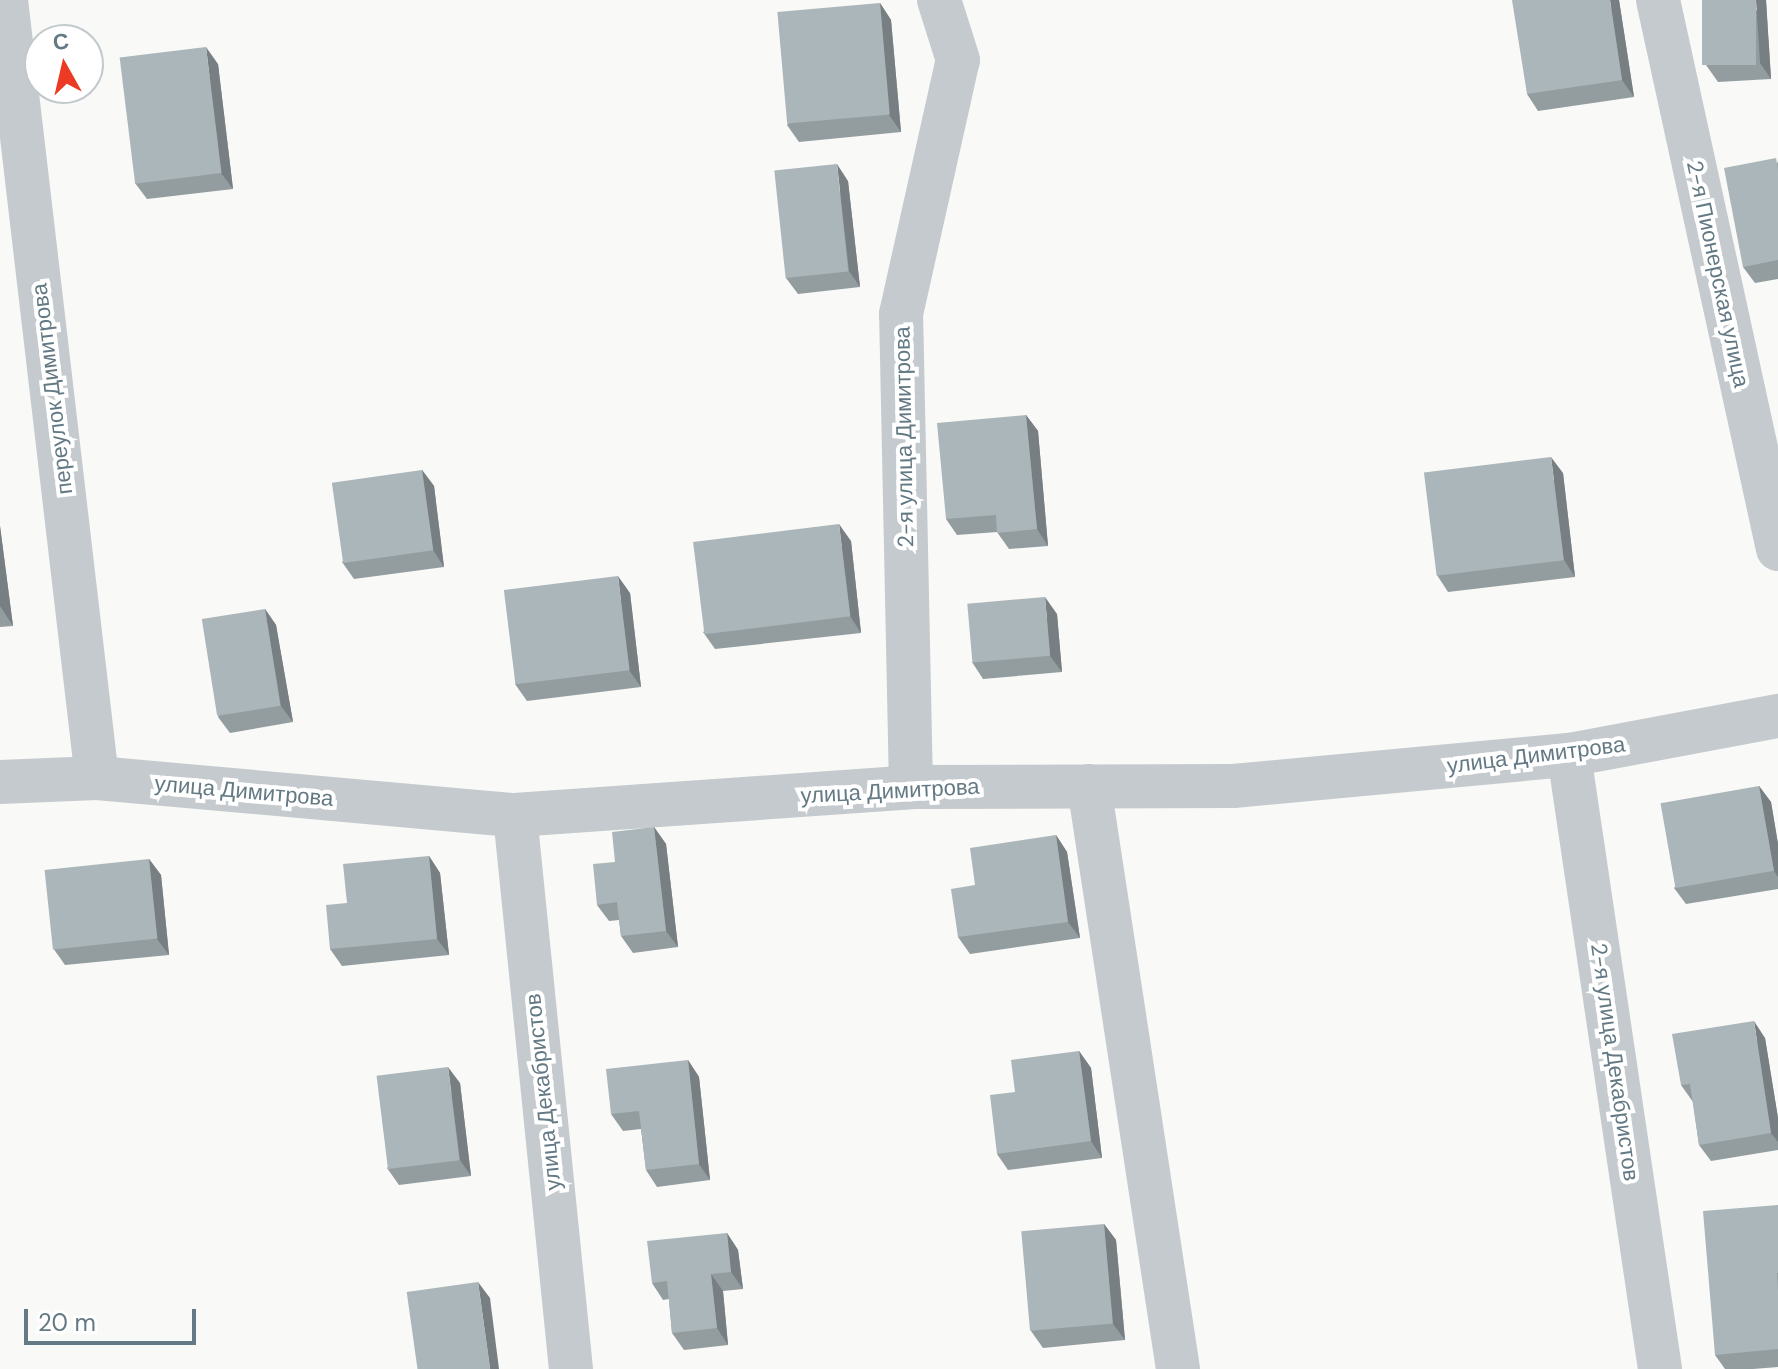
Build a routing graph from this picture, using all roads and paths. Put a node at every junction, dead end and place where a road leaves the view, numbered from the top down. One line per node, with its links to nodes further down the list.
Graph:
1 (6, 0): 7 (street, переулок Димитрова)
2 (939, 0): 10 (street, 2-я улица Димитрова)
3 (1658, 0): 4 (street, 2-я Пионерская улица)
4 (1778, 549)
5 (1778, 716): 6 (street, улица Димитрова)
6 (1569, 755): 9 (street, улица Димитрова); 14 (street, 2-я улица Декабристов)
7 (97, 778): 8 (street, улица Димитрова); 11 (street, улица Димитрова)
8 (0, 782)
9 (1089, 786): 10 (street, улица Димитрова); 13 (street)
10 (911, 787): 11 (street, улица Димитрова)
11 (515, 815): 12 (street, улица Декабристов)
12 (571, 1369)
13 (1178, 1369)
14 (1660, 1369)

